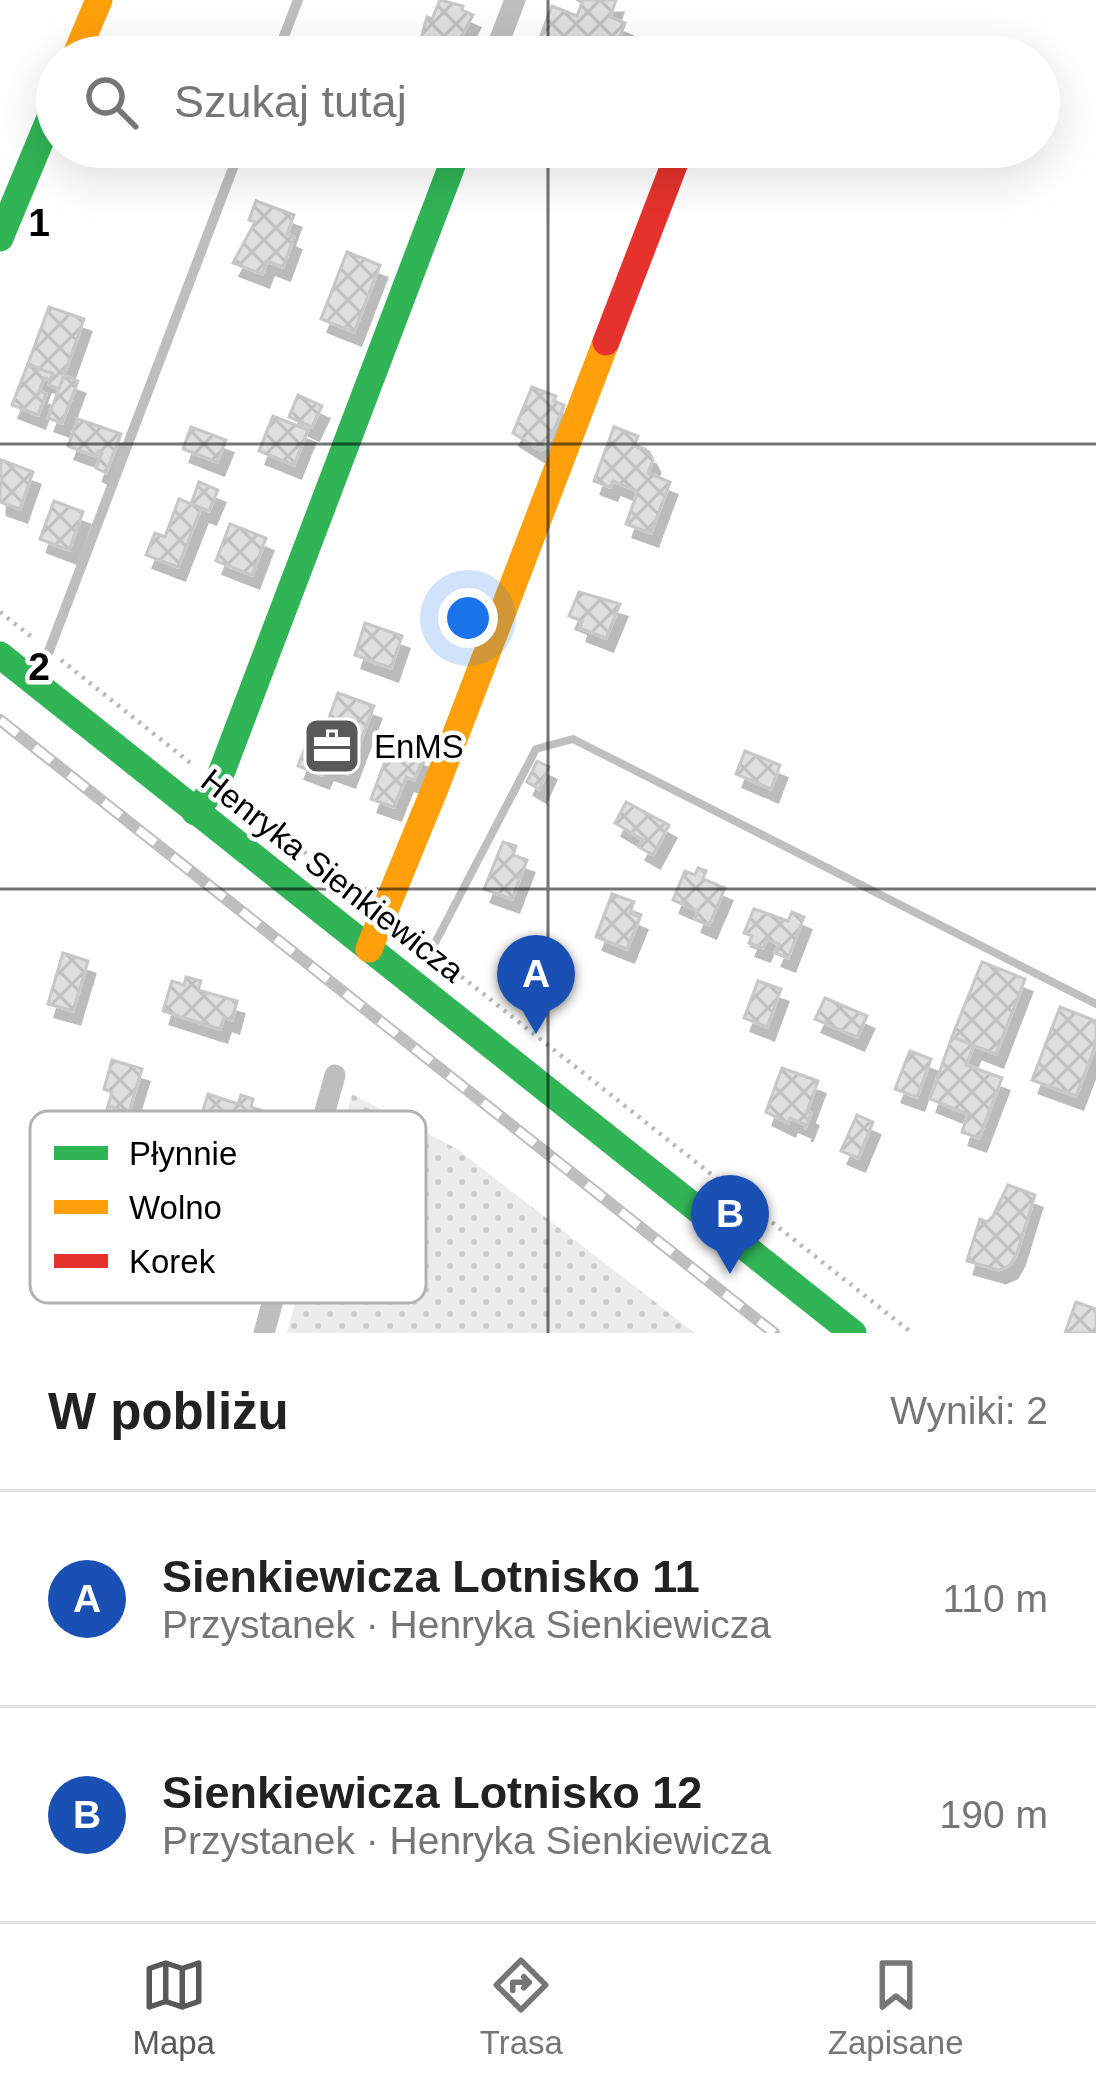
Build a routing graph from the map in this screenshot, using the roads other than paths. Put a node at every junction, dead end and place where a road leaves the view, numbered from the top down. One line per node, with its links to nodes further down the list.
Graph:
1 (99, 0): 4 (street)
2 (298, 0): 5 (lane)
3 (515, 0): 6 (street)
4 (84, 36)
5 (284, 36)
6 (502, 36)
7 (36, 151): 11 (street)
8 (234, 168): 13 (lane)
9 (451, 168): 14 (street)
10 (673, 168): 15 (street)
11 (0, 238)
12 (0, 655): 13 (street, Henryka Sienkiewicza)
13 (28, 678): 14 (street, Henryka Sienkiewicza)
14 (195, 812): 15 (street, Henryka Sienkiewicza)
15 (369, 950): 20 (street, Henryka Sienkiewicza)
16 (335, 1075): 17 (street)
17 (325, 1111)
18 (272, 1303): 19 (street)
19 (264, 1333)
20 (853, 1333)

